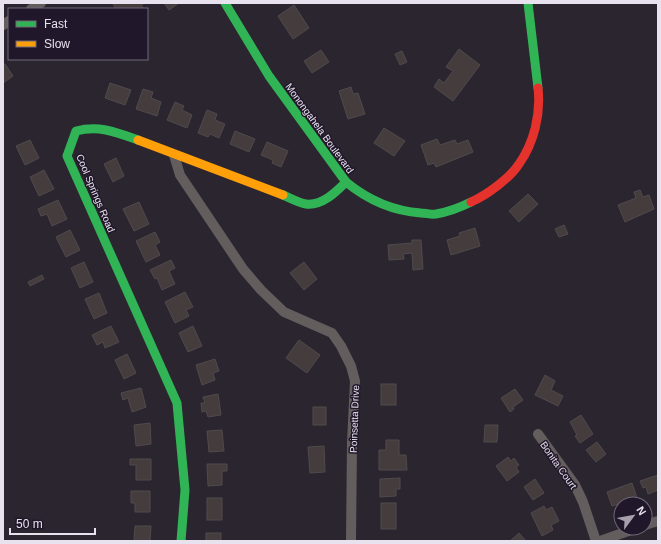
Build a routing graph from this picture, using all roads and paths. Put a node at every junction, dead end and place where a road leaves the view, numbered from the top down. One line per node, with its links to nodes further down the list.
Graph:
1 (42, 3): 4 (street)
2 (225, 3): 6 (street, Monongahela Boulevard)
3 (528, 3): 6 (street, Monongahela Boulevard)
4 (33, 8)
5 (174, 155): 6 (street, Cool Springs Road); 9 (street, Cool Springs Road); 10 (street, Poinsetta Drive)
6 (346, 182)
7 (538, 434): 11 (street, Bonita Court)
8 (614, 536): 12 (street)
9 (181, 541)
10 (351, 541)
11 (596, 541)
12 (600, 541)

